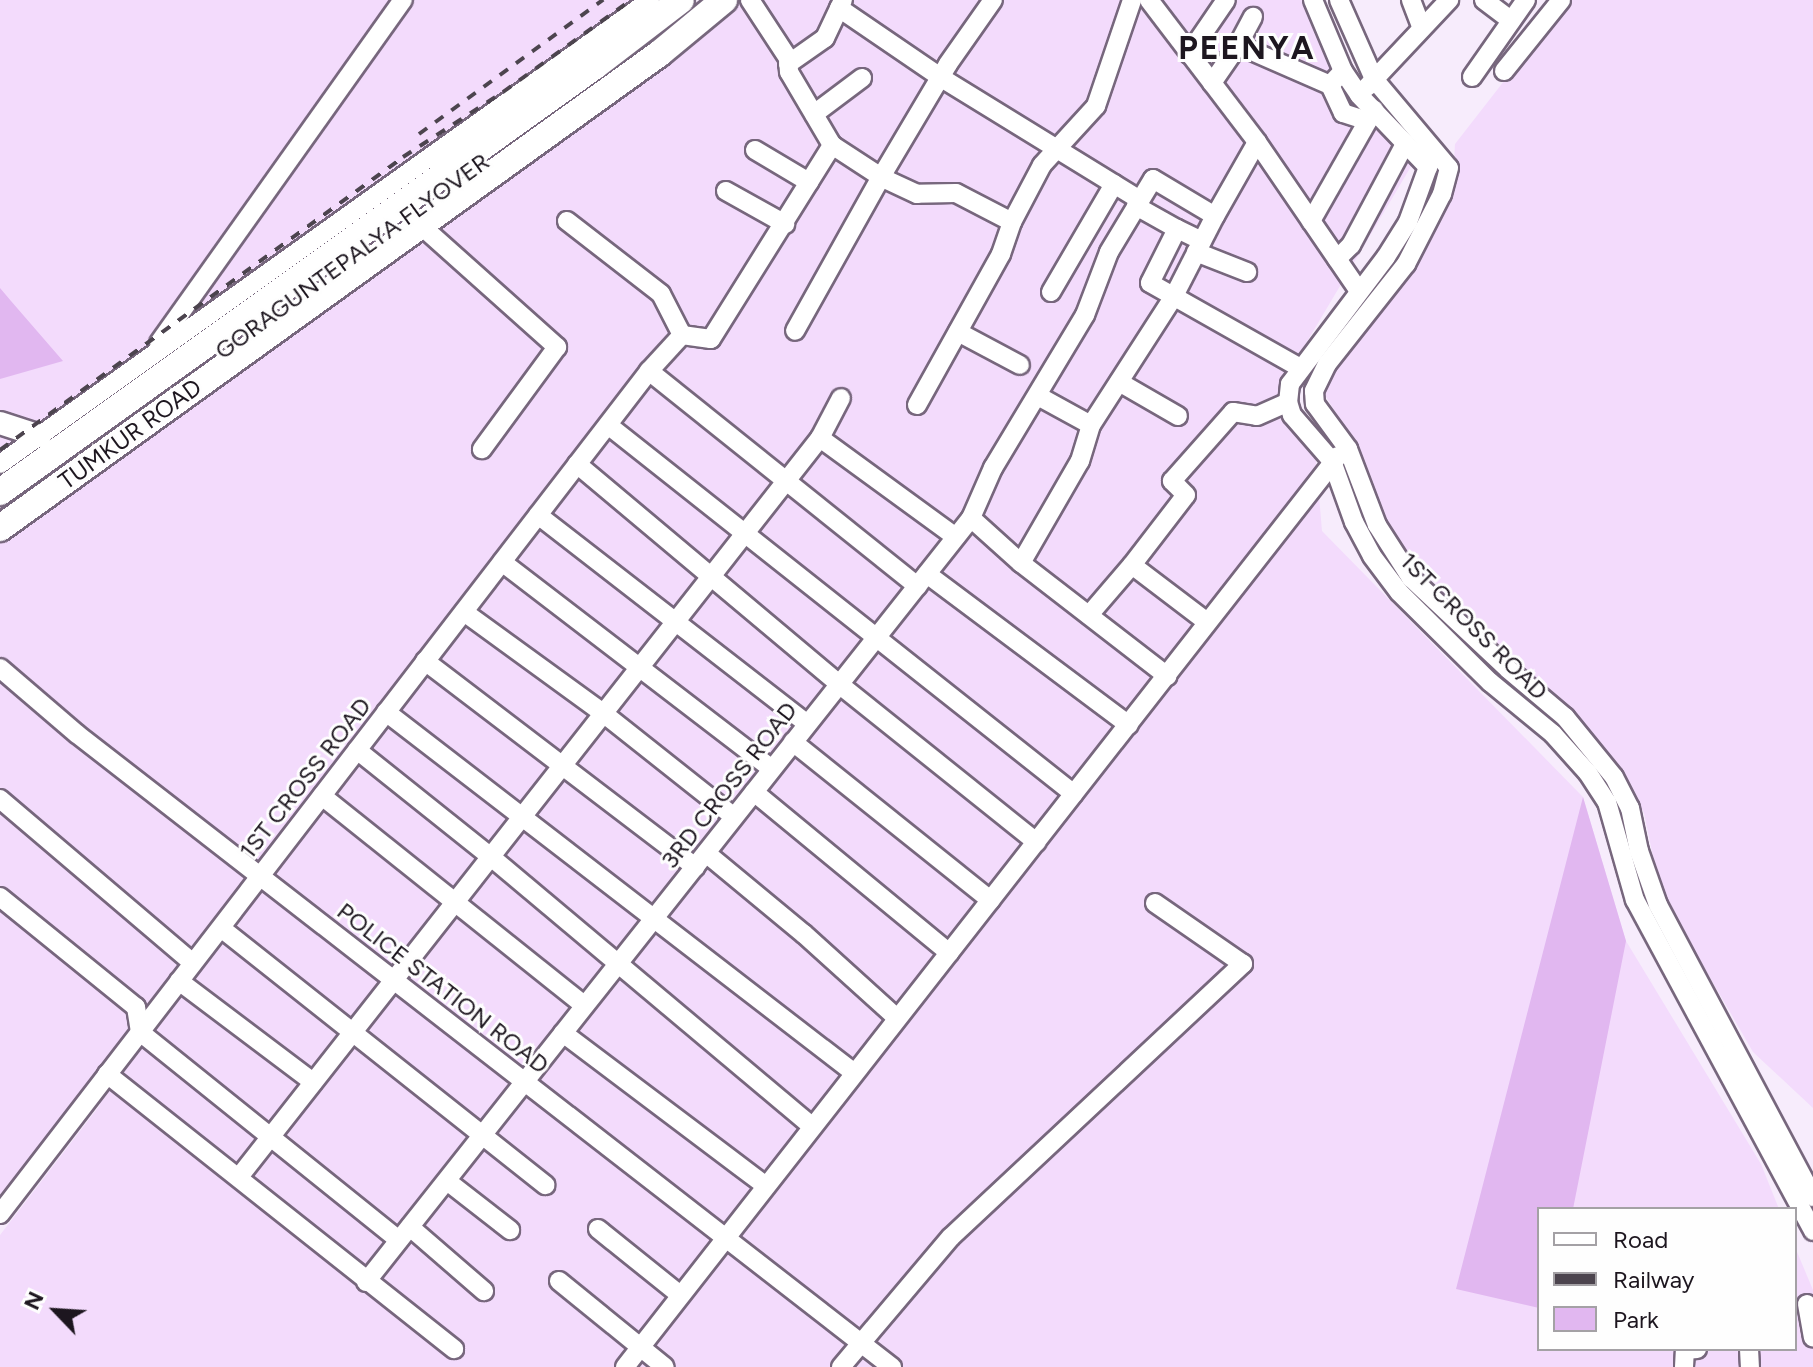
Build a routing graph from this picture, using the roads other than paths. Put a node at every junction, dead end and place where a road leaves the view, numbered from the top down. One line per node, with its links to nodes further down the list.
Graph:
1 (403, 0): 64 (street)
2 (650, 0): 64 (street)
3 (664, 0): 84 (highway, TUMKUR ROAD)
4 (681, 0): 86 (highway, GORAGUNTEPALYA FLYOVER)
5 (703, 0): 87 (highway, GORAGUNTEPALYA FLYOVER)
6 (724, 0): 90 (highway, TUMKUR ROAD)
7 (738, 0): 54 (street)
8 (750, 0): 26 (street)
9 (993, 0): 29 (street)
10 (1132, 0): 41 (street)
11 (1149, 0): 25 (street)
12 (1226, 0): 25 (street)
13 (1313, 0): 27 (street)
14 (1339, 0): 32 (street)
15 (1411, 0): 23 (street)
16 (1449, 0): 23 (street)
17 (1484, 0): 22 (street)
18 (1526, 0): 22 (street)
19 (1561, 0): 28 (street)
20 (841, 4): 26 (street); 29 (street)
21 (1253, 17): 24 (street)
22 (1511, 20): 30 (street)
23 (1422, 28): 32 (street)
24 (1238, 45): 33 (street); 34 (street)
25 (1189, 54): 33 (street)
26 (788, 64): 36 (street)
27 (1343, 71): 34 (street); 35 (street)
28 (1504, 71)
29 (940, 77): 41 (street); 43 (street)
30 (1472, 77)
31 (862, 78): 36 (street)
32 (1374, 79): 35 (street); 80 (street)
33 (1212, 83): 38 (street)
34 (1330, 85): 37 (street)
35 (1359, 95): 37 (street)
36 (814, 114): 40 (street)
37 (1371, 116): 39 (street); 50 (street)
38 (1257, 142): 48 (street); 50 (street)
39 (1405, 144): 56 (street); 58 (street)
40 (832, 145): 43 (street); 44 (street)
41 (1057, 149): 45 (street); 51 (street)
42 (755, 150): 44 (street)
43 (881, 177): 51 (street); 61 (street)
44 (809, 182): 52 (street)
45 (1114, 184): 47 (street); 59 (street)
46 (726, 191): 52 (street)
47 (1138, 203): 48 (street); 53 (street); 69 (street, 3RD CROSS ROAD)
48 (1215, 216): 55 (street)
49 (567, 221): 63 (street)
50 (1311, 221): 56 (street)
51 (1012, 222): 62 (street)
52 (785, 224): 63 (street)
53 (1177, 229): 55 (street); 60 (street)
54 (426, 230): 79 (street); 92 (street)
55 (1199, 247): 57 (street); 60 (street)
56 (1337, 259): 58 (street)
57 (1247, 272)
58 (1359, 291): 66 (street)
59 (1051, 292)
60 (1174, 296): 66 (street); 68 (street)
61 (795, 331)
62 (958, 332): 65 (street); 72 (street)
63 (682, 335): 67 (street, 1ST CROSS ROAD)
64 (150, 356): 77 (street)
65 (1020, 365)
66 (1300, 368): 71 (street)
67 (649, 371): 75 (street, 1ST CROSS ROAD); 85 (street)
68 (1119, 382): 73 (street); 76 (street)
69 (1038, 396): 76 (street); 89 (street, 3RD CROSS ROAD)
70 (841, 398): 78 (street)
71 (1288, 402): 81 (street, 1ST CROSS ROAD); 96 (street)
72 (917, 405)
73 (1178, 416)
74 (0, 423): 77 (main road)
75 (608, 425): 83 (street, 1ST CROSS ROAD); 91 (street)
76 (1091, 425): 95 (street)
77 (40, 436): 82 (street)
78 (820, 438): 85 (street); 93 (street)
79 (482, 449)
80 (1348, 449): 81 (street); 154 (street)
81 (1332, 461): 101 (street); 158 (street, 1ST CROSS ROAD)
82 (0, 464)
83 (577, 464): 88 (street, 1ST CROSS ROAD); 97 (street)
84 (0, 480)
85 (787, 480): 91 (street); 98 (street)
86 (0, 492)
87 (0, 510)
88 (538, 515): 94 (street, 1ST CROSS ROAD); 102 (street)
89 (971, 518): 93 (street, 3RD CROSS ROAD); 95 (street)
90 (0, 528)
91 (745, 532): 97 (street); 103 (street)
92 (0, 537)
93 (956, 537): 98 (street, 3RD CROSS ROAD)
94 (502, 562): 99 (street, 1ST CROSS ROAD); 106 (street)
95 (1021, 563): 100 (street)
96 (1132, 565): 100 (street); 101 (street)
97 (711, 576): 102 (street); 108 (street)
98 (922, 580): 103 (street, 3RD CROSS ROAD); 112 (street)
99 (464, 612): 104 (street, 1ST CROSS ROAD); 110 (street)
100 (1089, 615): 107 (street)
101 (1207, 622): 107 (street)
102 (675, 623): 106 (street); 111 (street)
103 (878, 635): 108 (street, 3RD CROSS ROAD); 118 (street)
104 (425, 661): 109 (street, 1ST CROSS ROAD); 115 (street)
105 (0, 668): 126 (street, POLICE STATION ROAD)
106 (638, 669): 110 (street); 116 (street)
107 (1167, 676): 112 (street)
108 (839, 684): 111 (street, 3RD CROSS ROAD); 123 (street)
109 (386, 712): 114 (street, 1ST CROSS ROAD); 122 (street)
110 (603, 713): 115 (street); 121 (street)
111 (807, 724): 113 (street, 3RD CROSS ROAD)
112 (1129, 725): 118 (street)
113 (793, 742): 116 (street, 3RD CROSS ROAD); 128 (street)
114 (357, 750): 119 (street, 1ST CROSS ROAD); 124 (street)
115 (563, 764): 122 (street); 125 (street)
116 (772, 769): 117 (street, 3RD CROSS ROAD)
117 (754, 792): 121 (street, 3RD CROSS ROAD); 133 (street)
118 (1074, 794): 123 (street)
119 (322, 796): 126 (street, 1ST CROSS ROAD); 129 (street)
120 (0, 799): 134 (street)
121 (734, 817): 125 (street, 3RD CROSS ROAD)
122 (521, 818): 124 (street); 131 (street)
123 (1036, 842): 128 (street)
124 (491, 857): 129 (street); 135 (street)
125 (700, 860): 131 (street, 3RD CROSS ROAD); 139 (street)
126 (260, 876): 132 (street, 1ST CROSS ROAD); 136 (street, POLICE STATION ROAD)
127 (0, 897): 141 (street)
128 (990, 900): 133 (street)
129 (455, 901): 136 (street); 138 (street)
130 (1155, 903): 167 (street)
131 (653, 920): 135 (street, 3RD CROSS ROAD); 143 (street)
132 (221, 928): 134 (street, 1ST CROSS ROAD); 140 (street)
133 (949, 953): 139 (street)
134 (193, 963): 137 (street, 1ST CROSS ROAD)
135 (619, 963): 138 (street, 3RD CROSS ROAD); 147 (street)
136 (394, 980): 140 (street); 146 (street, POLICE STATION ROAD)
137 (179, 981): 141 (street, 1ST CROSS ROAD); 145 (street)
138 (584, 1005): 142 (street, 3RD CROSS ROAD)
139 (897, 1018): 143 (street)
140 (353, 1031): 145 (street); 148 (street)
141 (140, 1032): 144 (street, 1ST CROSS ROAD); 149 (street)
142 (563, 1033): 146 (street, 3RD CROSS ROAD); 153 (street)
143 (853, 1072): 147 (street)
144 (107, 1074): 150 (street); 155 (street, 1ST CROSS ROAD)
145 (313, 1082): 149 (street)
146 (525, 1082): 148 (street, 3RD CROSS ROAD); 160 (street, POLICE STATION ROAD)
147 (812, 1126): 153 (street)
148 (483, 1135): 151 (street, 3RD CROSS ROAD); 152 (street)
149 (270, 1137): 150 (street); 159 (street)
150 (239, 1177): 162 (street)
151 (447, 1181): 157 (street); 159 (street, 3RD CROSS ROAD)
152 (545, 1185)
153 (766, 1186): 160 (street)
154 (1813, 1197)
155 (0, 1214)
156 (598, 1229): 164 (street)
157 (510, 1230)
158 (1813, 1231)
159 (405, 1234): 162 (street, 3RD CROSS ROAD); 163 (street)
160 (725, 1237): 164 (street); 167 (street, POLICE STATION ROAD)
161 (559, 1281): 168 (street)
162 (366, 1282): 169 (street)
163 (484, 1291)
164 (680, 1295): 168 (street)
165 (1807, 1304): 166 (street)
166 (1813, 1339)
167 (860, 1342): 172 (street); 173 (street, POLICE STATION ROAD)
168 (640, 1347): 170 (street); 171 (street)
169 (454, 1349)
170 (625, 1367)
171 (665, 1367)
172 (841, 1367)
173 (892, 1367)

